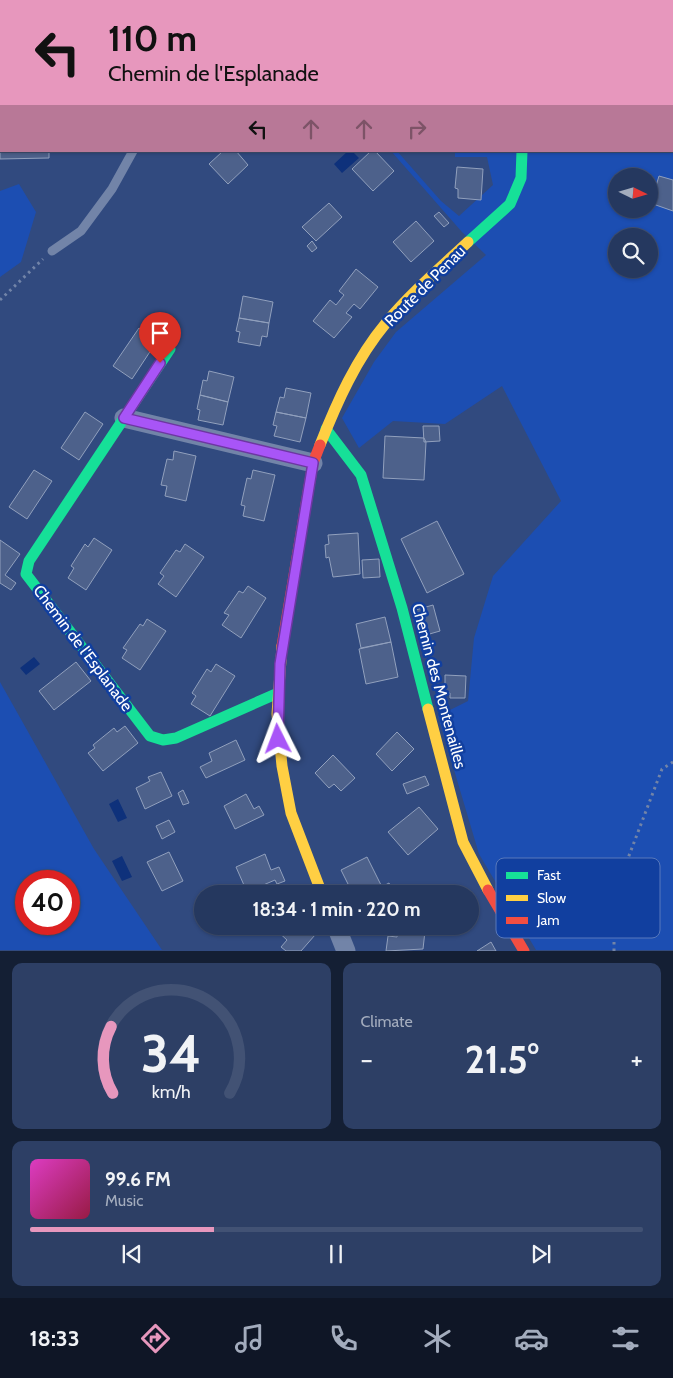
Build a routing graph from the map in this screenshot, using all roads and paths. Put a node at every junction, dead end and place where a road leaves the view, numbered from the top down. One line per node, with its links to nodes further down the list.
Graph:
1 (132, 152): 3 (lane)
2 (522, 152): 7 (street, Route de Penau)
3 (52, 251): 4 (path)
4 (0, 300)
5 (170, 349): 6 (street, Chemin de l'Esplanade)
6 (124, 418): 8 (street); 9 (street, Chemin de l'Esplanade)
7 (326, 429): 8 (street, Route de Penau); 13 (street, Chemin des Montenailles)
8 (313, 463): 9 (street, Route de Penau)
9 (278, 693): 12 (street, Route de Penau)
10 (673, 762): 11 (path)
11 (628, 858)
12 (319, 885)
13 (496, 905)
14 (340, 935): 16 (street)
15 (516, 938): 17 (street, Chemin des Montenailles)
16 (346, 950)
17 (524, 950)

